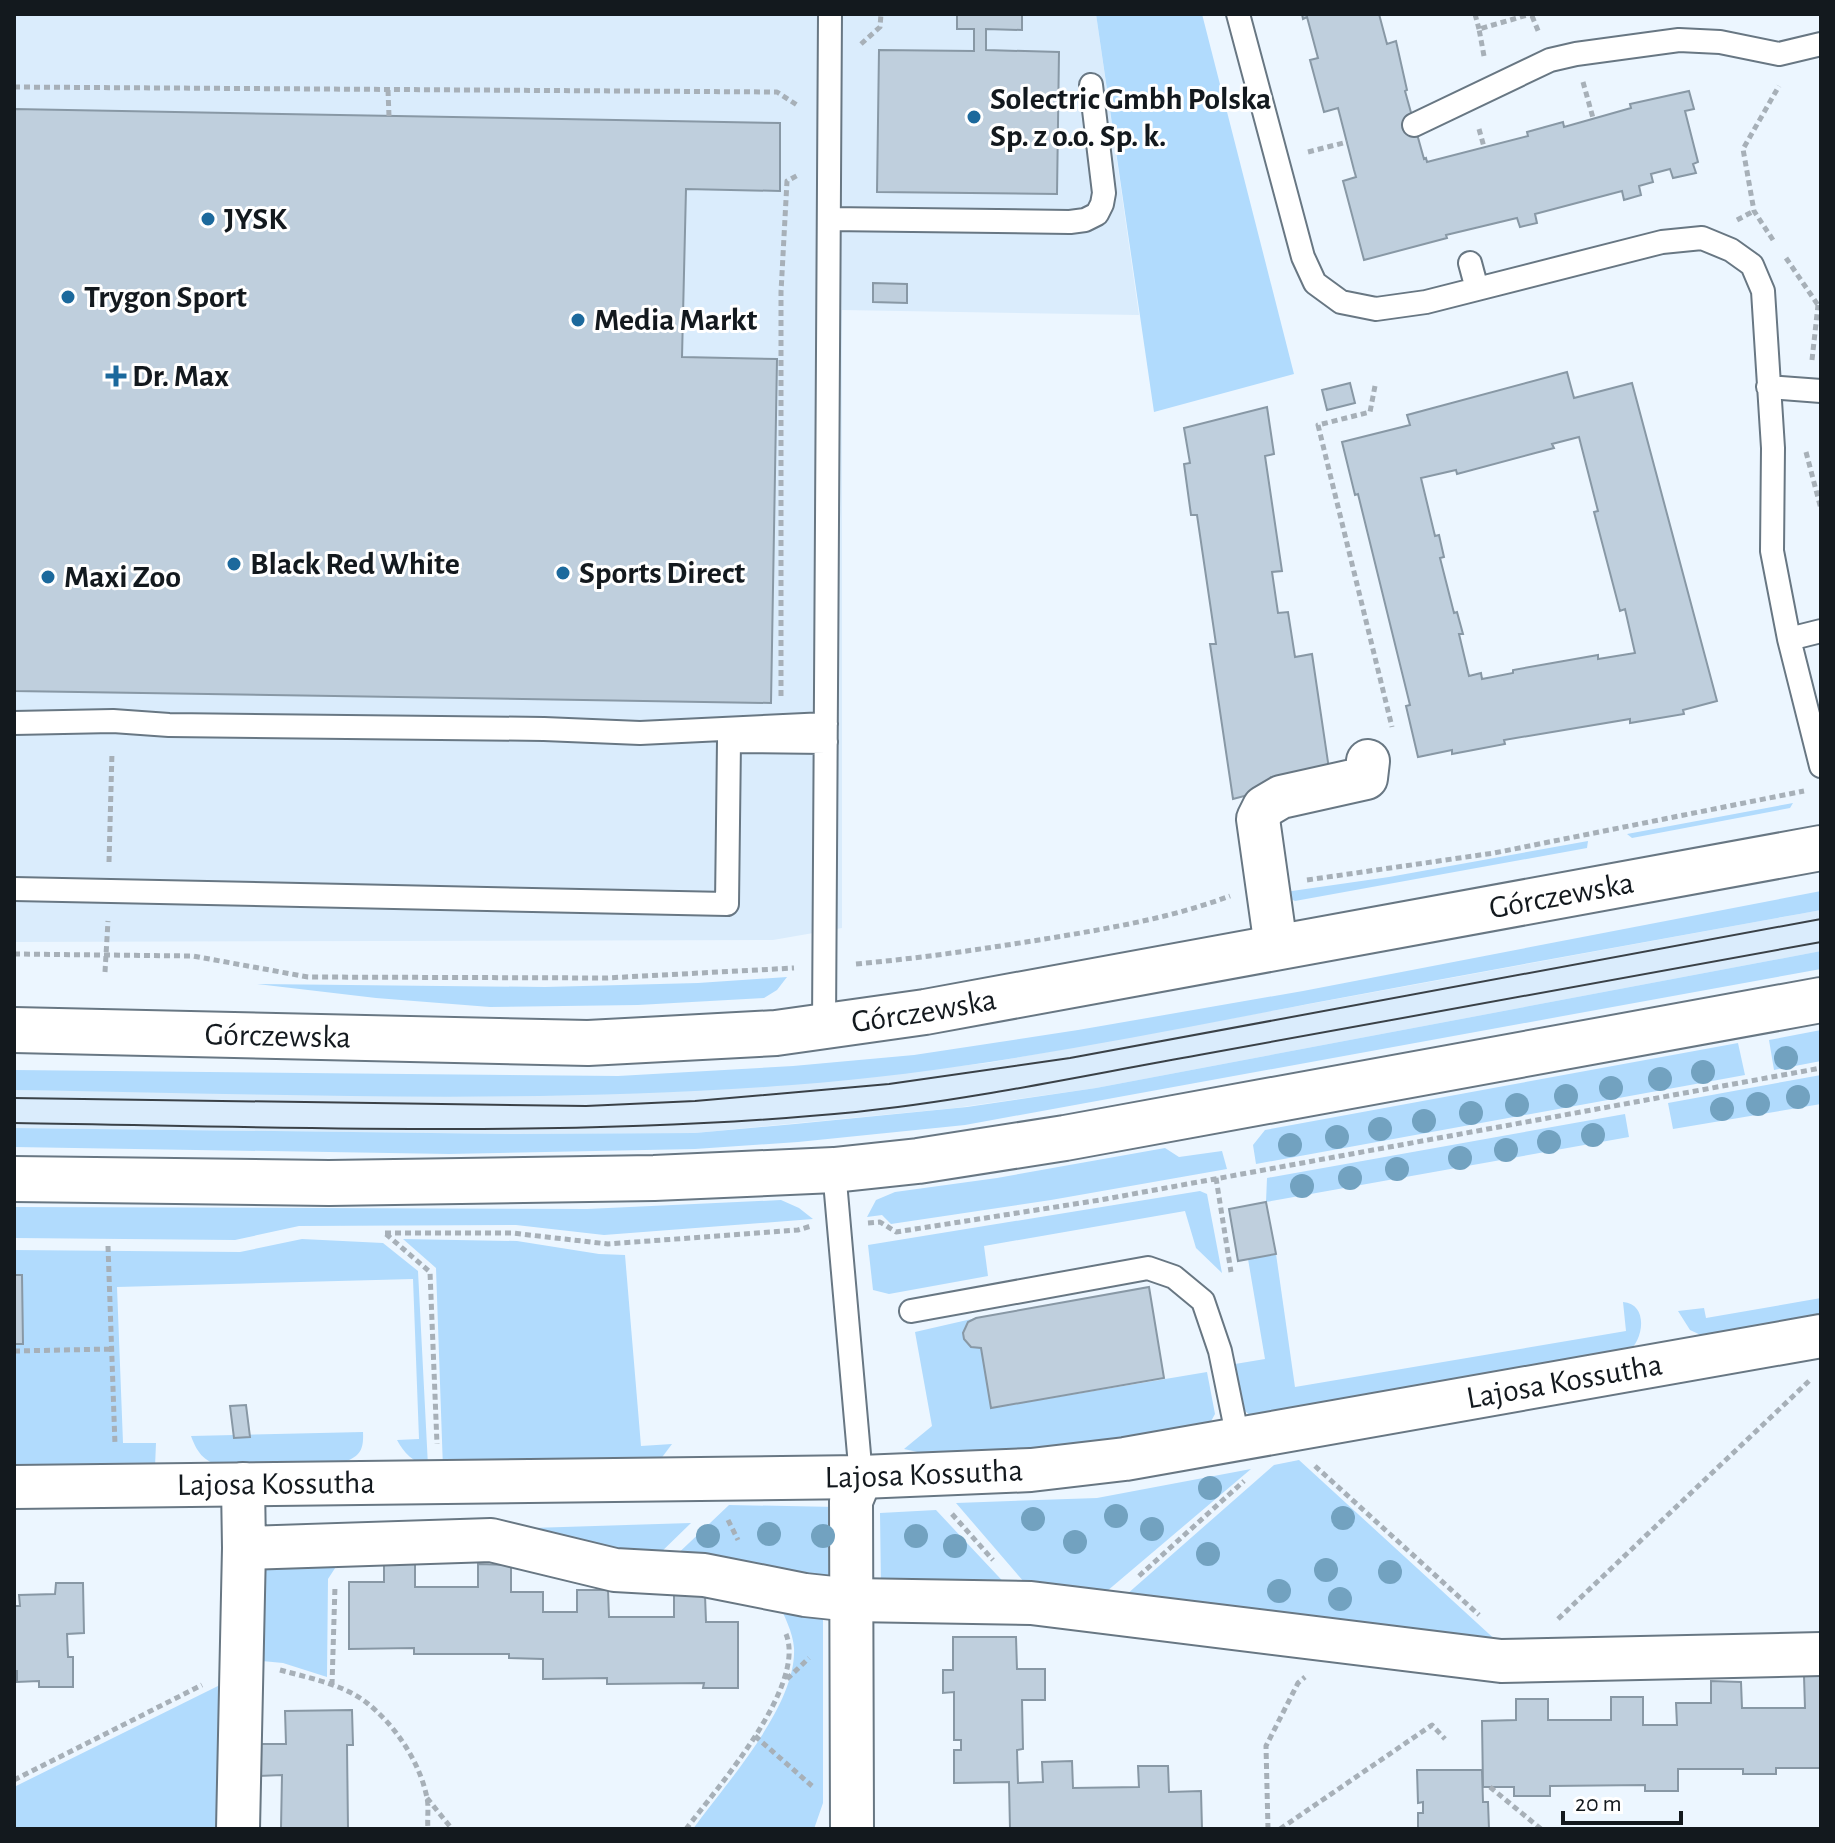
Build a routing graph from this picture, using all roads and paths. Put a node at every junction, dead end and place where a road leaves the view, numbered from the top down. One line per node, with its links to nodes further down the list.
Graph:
1 (830, 14): 20 (lane)
2 (1238, 14): 23 (lane)
3 (1475, 14): 5 (path)
4 (1531, 14): 5 (path)
5 (1479, 29): 10 (path)
6 (1821, 44): 7 (lane)
7 (1779, 54): 10 (lane); 21 (path)
8 (1091, 85): 20 (lane)
9 (14, 87): 11 (path)
10 (1491, 89): 14 (lane)
11 (388, 90): 12 (path); 13 (path)
12 (389, 116)
13 (798, 119)
14 (1414, 125)
15 (1303, 139): 17 (path)
16 (1347, 142): 17 (path)
17 (1307, 153): 19 (path)
18 (799, 160): 32 (path)
19 (1311, 166)
20 (829, 219): 34 (lane)
21 (1734, 221)
22 (1470, 263): 23 (lane)
23 (1477, 289): 25 (lane)
24 (1375, 386): 35 (path)
25 (1768, 387): 26 (lane); 31 (lane)
26 (1821, 391)
27 (1802, 438): 28 (path)
28 (1818, 483): 29 (path)
29 (1821, 509)
30 (1821, 631): 31 (lane)
31 (1789, 639): 37 (lane)
32 (781, 706)
33 (14, 723): 34 (lane)
34 (826, 733): 42 (lane); 47 (lane)
35 (1381, 747): 41 (street)
36 (112, 750): 40 (path)
37 (1821, 766)
38 (1806, 791): 41 (path)
39 (1821, 848): 44 (main road, Górczewska)
40 (109, 867)
41 (1268, 886): 44 (street); 47 (path)
42 (14, 889)
43 (108, 918): 46 (path)
44 (1276, 947): 50 (main road, Górczewska)
45 (14, 954): 46 (path)
46 (107, 955): 47 (path); 48 (path)
47 (825, 967): 50 (lane)
48 (105, 972)
49 (1821, 1000): 53 (main road)
50 (824, 1027): 51 (main road, Górczewska)
51 (14, 1030)
52 (1821, 1068): 54 (path)
53 (834, 1170): 55 (main road); 56 (lane)
54 (1216, 1178): 56 (path); 58 (path)
55 (14, 1179)
56 (840, 1226): 65 (path); 68 (lane)
57 (108, 1246): 61 (path)
58 (1231, 1272)
59 (911, 1311): 64 (lane)
60 (1821, 1336): 64 (street, Lajosa Kossutha)
61 (111, 1349): 62 (path); 66 (path)
62 (14, 1351)
63 (1810, 1380): 80 (path)
64 (1238, 1439): 68 (street, Lajosa Kossutha)
65 (437, 1445)
66 (115, 1458)
67 (1313, 1464): 80 (path)
68 (861, 1477): 69 (street, Lajosa Kossutha); 76 (street)
69 (243, 1484): 70 (street, Lajosa Kossutha); 74 (street)
70 (14, 1487)
71 (948, 1510): 77 (path)
72 (727, 1518): 75 (path)
73 (353, 1544): 74 (street); 75 (street); 82 (path)
74 (244, 1548): 81 (street)
75 (761, 1587): 76 (street); 83 (path)
76 (852, 1600): 77 (street); 89 (street)
77 (1031, 1603): 78 (street)
78 (1345, 1643): 80 (street); 94 (path)
79 (1821, 1654): 80 (street)
80 (1518, 1656)
81 (241, 1666): 82 (path); 85 (path); 90 (street)
82 (332, 1685): 87 (path)
83 (755, 1736): 89 (path); 93 (path)
84 (1445, 1739): 95 (path)
85 (14, 1780)
86 (1490, 1787): 88 (path)
87 (427, 1797): 91 (path); 92 (path)
88 (1528, 1820): 96 (path); 97 (path)
89 (852, 1825)
90 (238, 1829)
91 (428, 1829)
92 (452, 1829)
93 (686, 1829)
94 (1268, 1829)
95 (1280, 1829)
96 (1528, 1829)
97 (1541, 1829)

